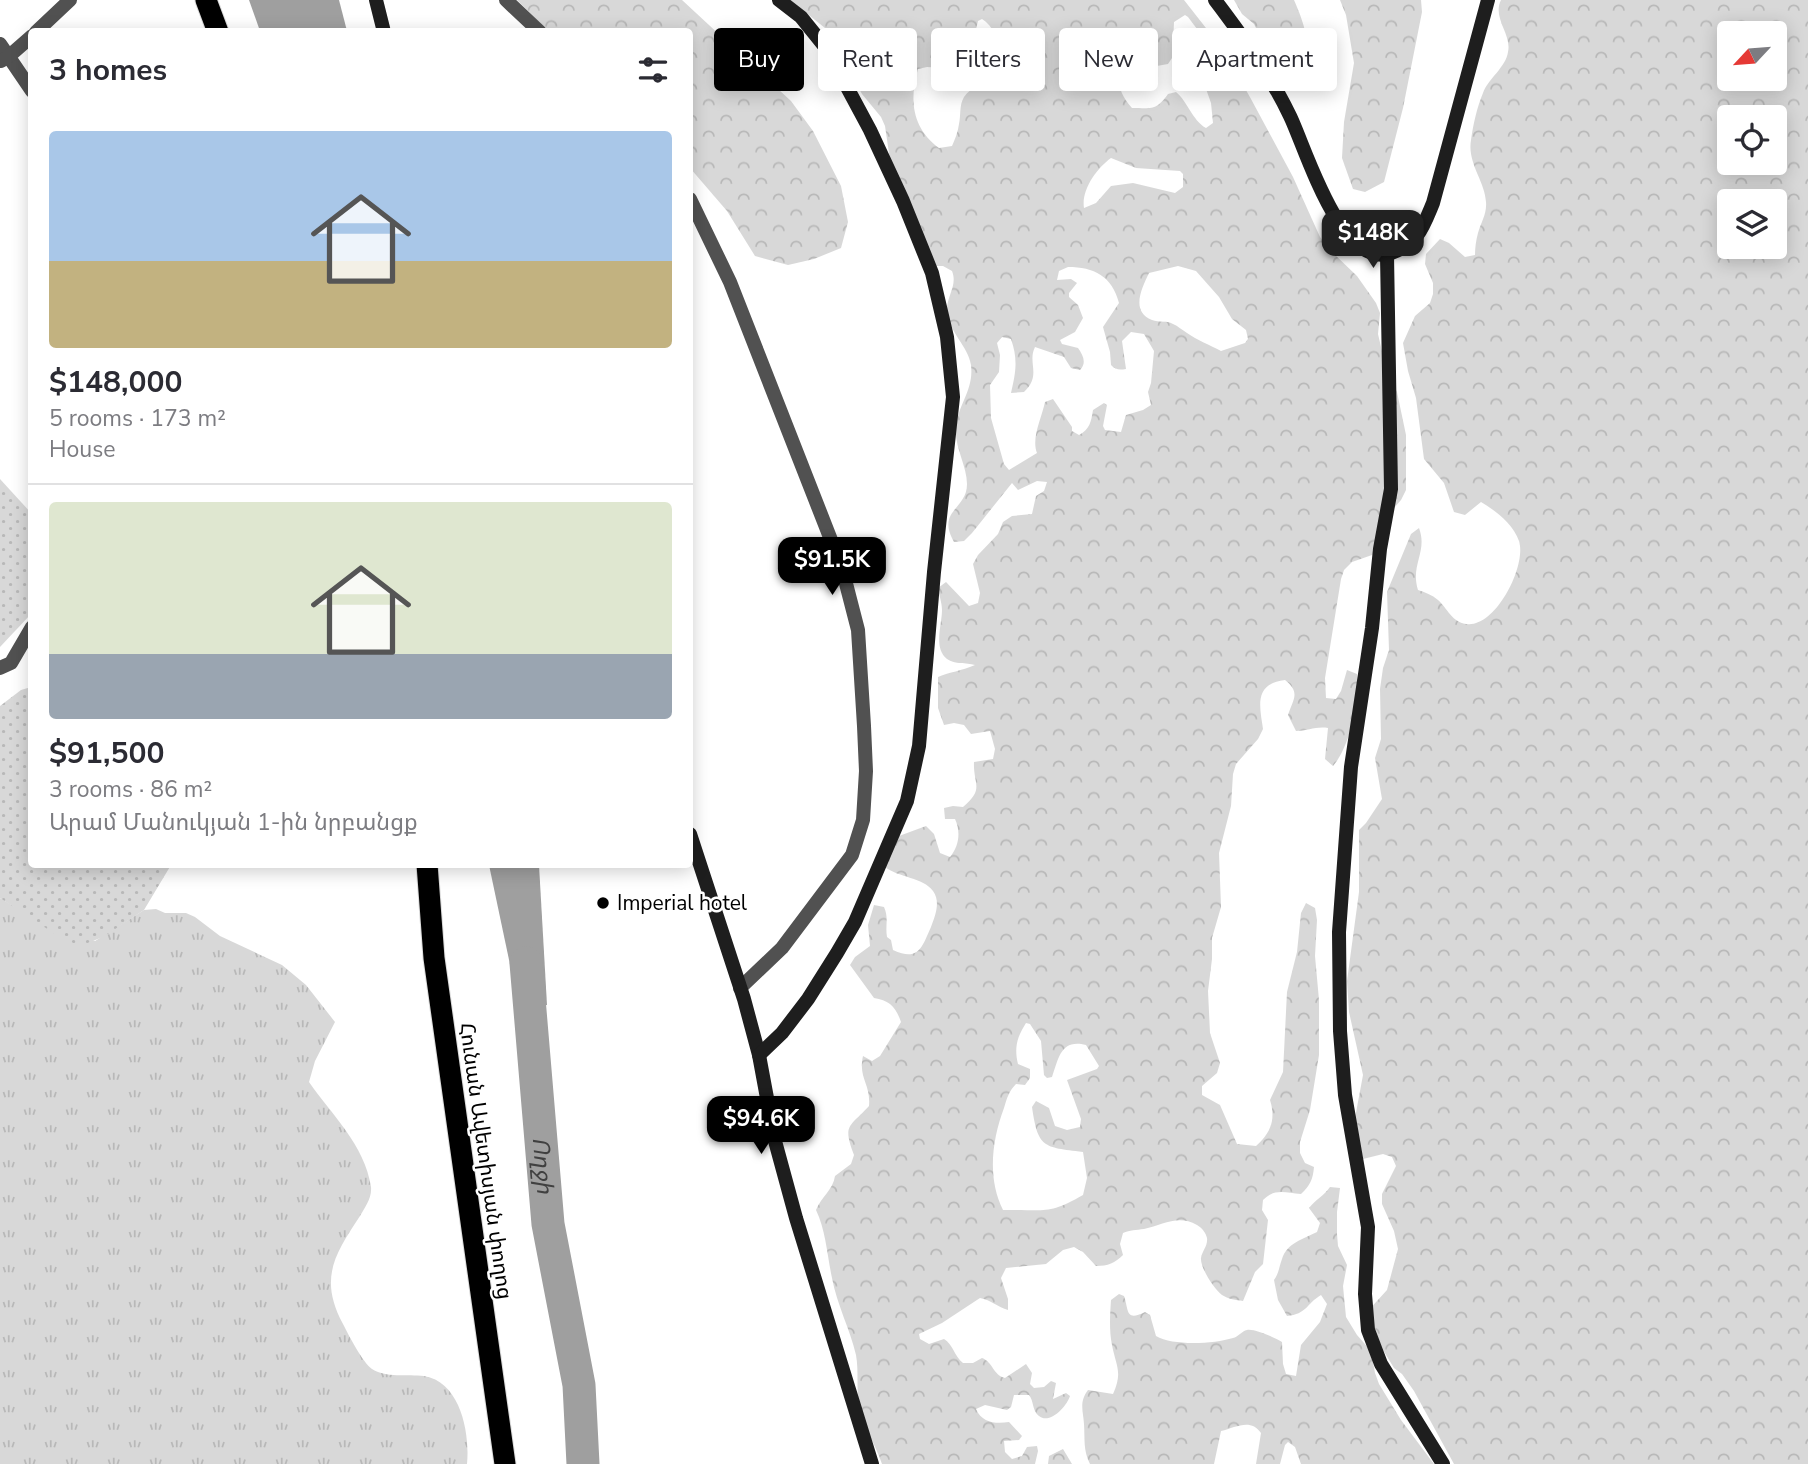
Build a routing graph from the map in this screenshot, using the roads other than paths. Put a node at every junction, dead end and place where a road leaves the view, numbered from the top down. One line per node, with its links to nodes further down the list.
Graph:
1 (69, 0): 8 (street)
2 (206, 0): 9 (highway)
3 (376, 0): 10 (street)
4 (506, 0): 11 (street)
5 (779, 0): 23 (street)
6 (1215, 0): 17 (street)
7 (1488, 0): 17 (street)
8 (40, 28)
9 (216, 28)
10 (383, 28)
11 (536, 28)
12 (28, 39): 14 (street)
13 (0, 44): 14 (street)
14 (4, 60): 15 (street)
15 (28, 87)
16 (693, 205): 22 (street)
17 (1387, 255): 26 (street)
18 (28, 634): 19 (street)
19 (0, 668)
20 (693, 843): 22 (street)
21 (428, 868): 24 (highway, Հունան Ավետիսյան փողոց)
22 (740, 988): 23 (street)
23 (759, 1055): 25 (street)
24 (505, 1464)
25 (872, 1464)
26 (1443, 1464)

